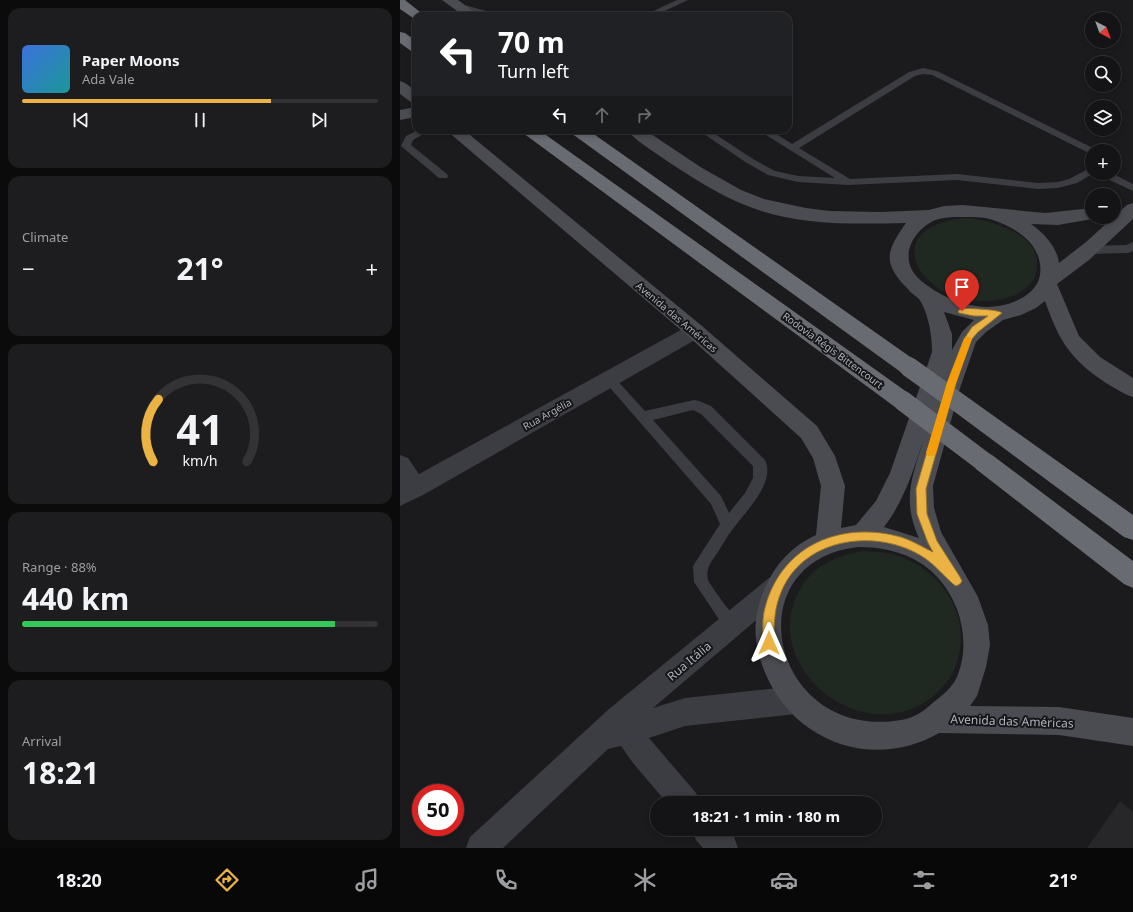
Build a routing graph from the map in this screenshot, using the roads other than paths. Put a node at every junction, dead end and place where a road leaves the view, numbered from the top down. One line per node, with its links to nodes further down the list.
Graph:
1 (684, 0): 7 (lane)
2 (400, 3): 4 (highway)
3 (453, 3): 5 (main road); 6 (lane)
4 (412, 12)
5 (467, 12)
6 (481, 12)
7 (656, 12)
8 (400, 36): 9 (highway)
9 (412, 45)
10 (400, 86): 11 (main road)
11 (412, 96)
12 (412, 113): 13 (main road)
13 (400, 115)
14 (417, 134): 24 (lane)
15 (459, 134): 38 (main road, Avenida das Américas)
16 (535, 134): 48 (highway, Rodovia Régis Bittencourt, bridge)
17 (583, 134): 45 (highway, bridge)
18 (641, 134): 32 (main road)
19 (710, 134): 26 (lane)
20 (769, 134): 22 (lane)
21 (1085, 147): 22 (lane)
22 (792, 148): 26 (lane)
23 (1085, 174): 26 (lane)
24 (443, 176)
25 (1117, 180): 27 (lane)
26 (848, 182)
27 (1133, 188)
28 (1133, 209): 29 (main road); 34 (main road)
29 (1121, 211)
30 (993, 214): 31 (main road); 32 (main road); 35 (main road)
31 (1085, 215)
32 (929, 216): 36 (main road)
33 (1133, 246): 34 (lane)
34 (1089, 250): 35 (main road)
35 (1048, 282): 37 (main road); 40 (main road)
36 (930, 298): 37 (main road); 46 (main road)
37 (998, 313): 49 (main road)
38 (695, 331): 39 (street, Rua Argélia); 47 (main road, Avenida das Américas)
39 (609, 379): 41 (lane); 43 (street, Rua Argélia)
40 (1133, 389)
41 (642, 417): 44 (lane); 44 (lane)
42 (400, 466): 43 (street)
43 (407, 492)
44 (727, 525): 51 (lane)
45 (1133, 529)
46 (863, 535): 47 (main road); 49 (main road)
47 (828, 542): 50 (main road)
48 (1133, 576)
49 (956, 581): 53 (main road)
50 (778, 586): 51 (street, Rua Itália); 52 (main road)
51 (732, 625): 54 (street, Rua Itália)
52 (796, 700): 53 (main road); 54 (street, Rua Itália)
53 (939, 719): 55 (main road, Avenida das Américas)
54 (615, 729): 56 (street); 58 (street, Rua Itália)
55 (1133, 732)
56 (679, 796)
57 (713, 836): 59 (street)
58 (481, 848)
59 (723, 848)

